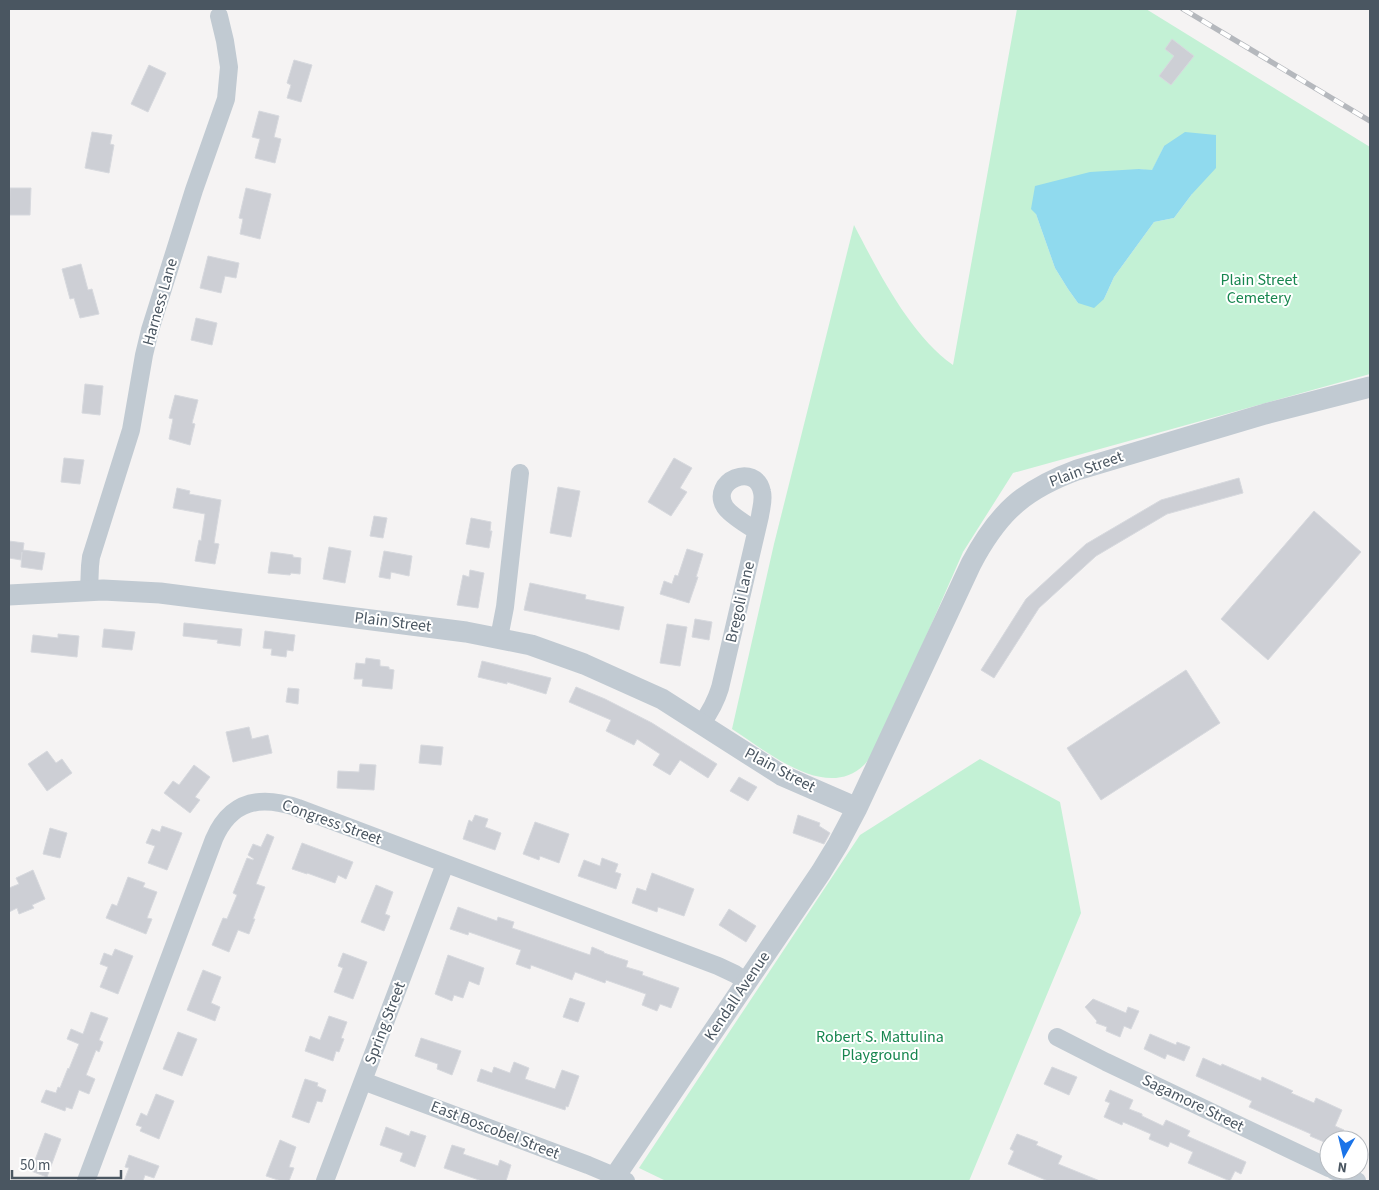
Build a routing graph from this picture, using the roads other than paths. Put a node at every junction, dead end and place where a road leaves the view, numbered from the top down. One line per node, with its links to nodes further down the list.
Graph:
1 (219, 16): 5 (street, Harness Lane)
2 (1370, 387): 9 (street, Plain Street)
3 (520, 472): 7 (street)
4 (756, 531): 4 (street, Bregoli Lane); 8 (street, Bregoli Lane)
5 (89, 591): 6 (street, Plain Street); 7 (street, Plain Street)
6 (9, 595)
7 (499, 638): 8 (street, Plain Street)
8 (702, 723): 9 (street, Plain Street)
9 (858, 808): 11 (street, Kendall Avenue)
10 (445, 864): 11 (street, Congress Street); 13 (street, Spring Street); 16 (street, Congress Street)
11 (746, 982): 15 (street, Kendall Avenue)
12 (1057, 1037): 14 (street, Sagamore Street)
13 (363, 1081): 15 (street, East Boscobel Street); 17 (street, Spring Street)
14 (1319, 1163)
15 (618, 1180)
16 (86, 1181)
17 (325, 1181)

